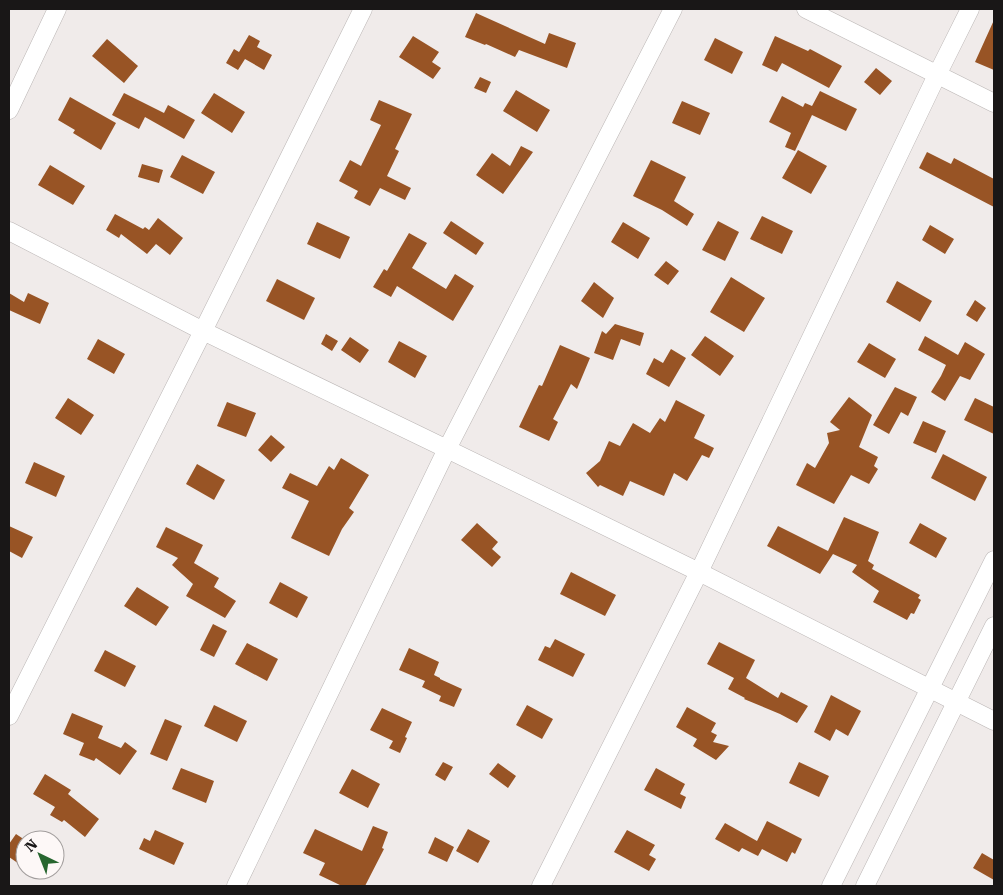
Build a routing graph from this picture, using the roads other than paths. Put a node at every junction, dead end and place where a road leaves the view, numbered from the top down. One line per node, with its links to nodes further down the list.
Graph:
1 (57, 9): 8 (street)
2 (363, 9): 10 (street)
3 (673, 9): 11 (street)
4 (806, 9): 6 (street)
5 (970, 9): 6 (street)
6 (937, 75): 7 (street); 13 (street)
7 (994, 103)
8 (9, 110)
9 (9, 231): 10 (street)
10 (203, 331): 11 (street); 17 (street)
11 (447, 448): 13 (street); 19 (street)
12 (994, 560): 15 (street)
13 (699, 572): 15 (street); 20 (street)
14 (994, 626): 16 (street)
15 (930, 688): 16 (street); 21 (street)
16 (957, 702): 18 (street); 22 (street)
17 (9, 716)
18 (994, 721)
19 (236, 886)
20 (541, 886)
21 (831, 886)
22 (865, 886)

